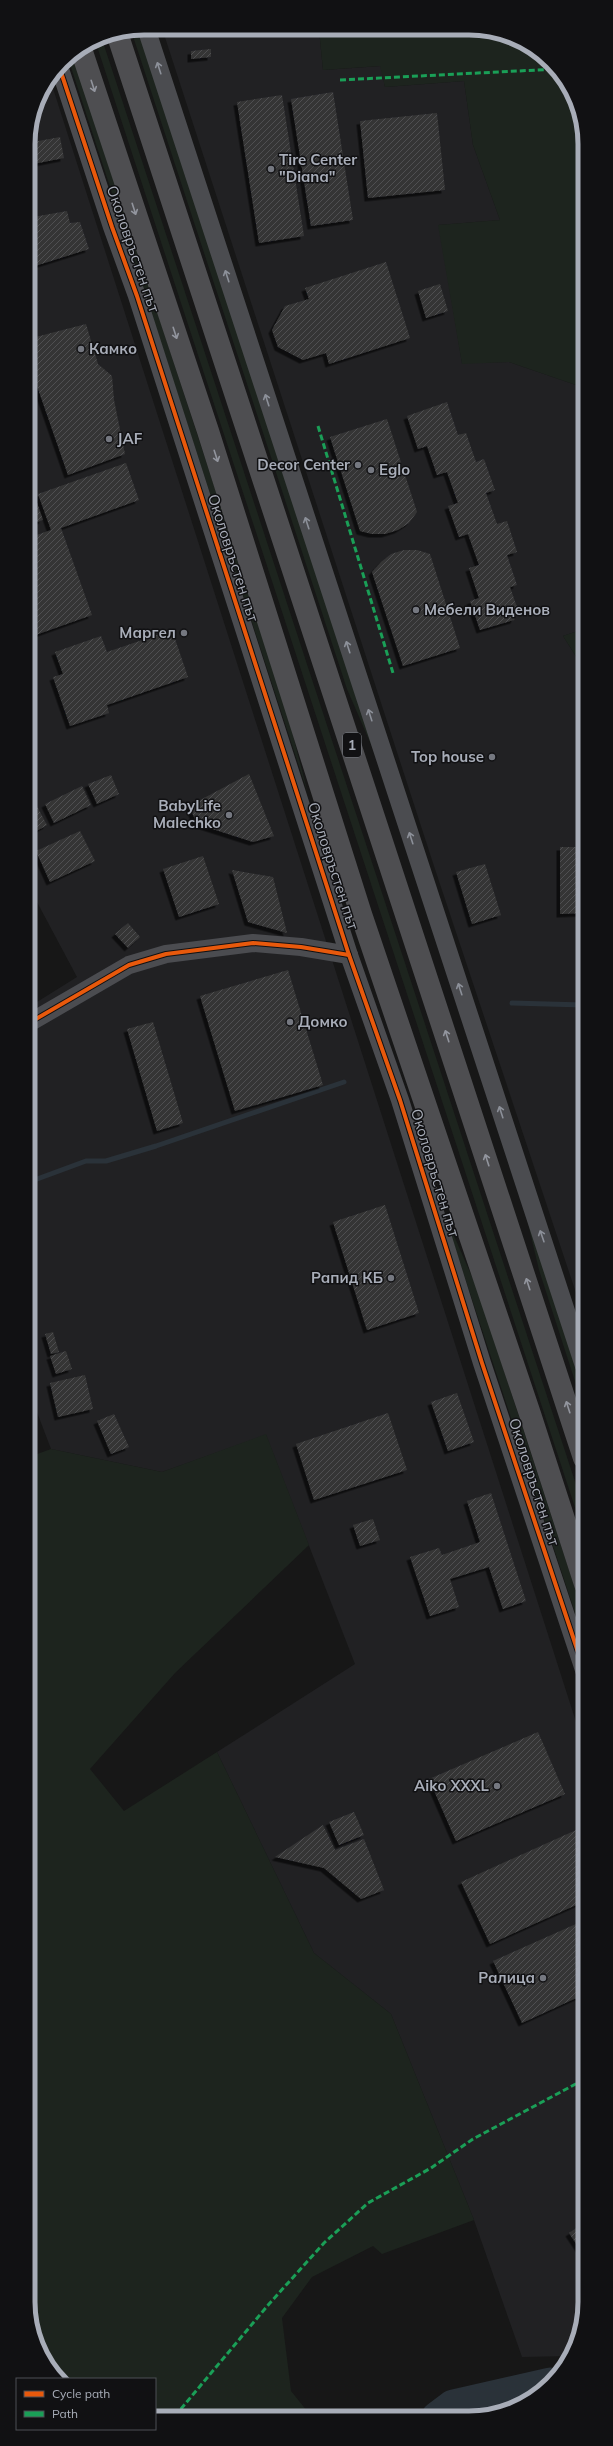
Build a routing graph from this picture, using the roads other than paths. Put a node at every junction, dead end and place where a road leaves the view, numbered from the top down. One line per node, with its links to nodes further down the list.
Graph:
1 (148, 35): 7 (street, one-way to 1)
2 (119, 38): 8 (highway, 1, one-way to 2)
3 (82, 53): 9 (highway, Околовръстен път, one-way to 9)
4 (61, 73): 5 (street, Околовръстен път)
5 (349, 955): 6 (street); 10 (street, Околовръстен път)
6 (35, 1020)
7 (578, 1348)
8 (578, 1440)
9 (578, 1565)
10 (578, 1655)

